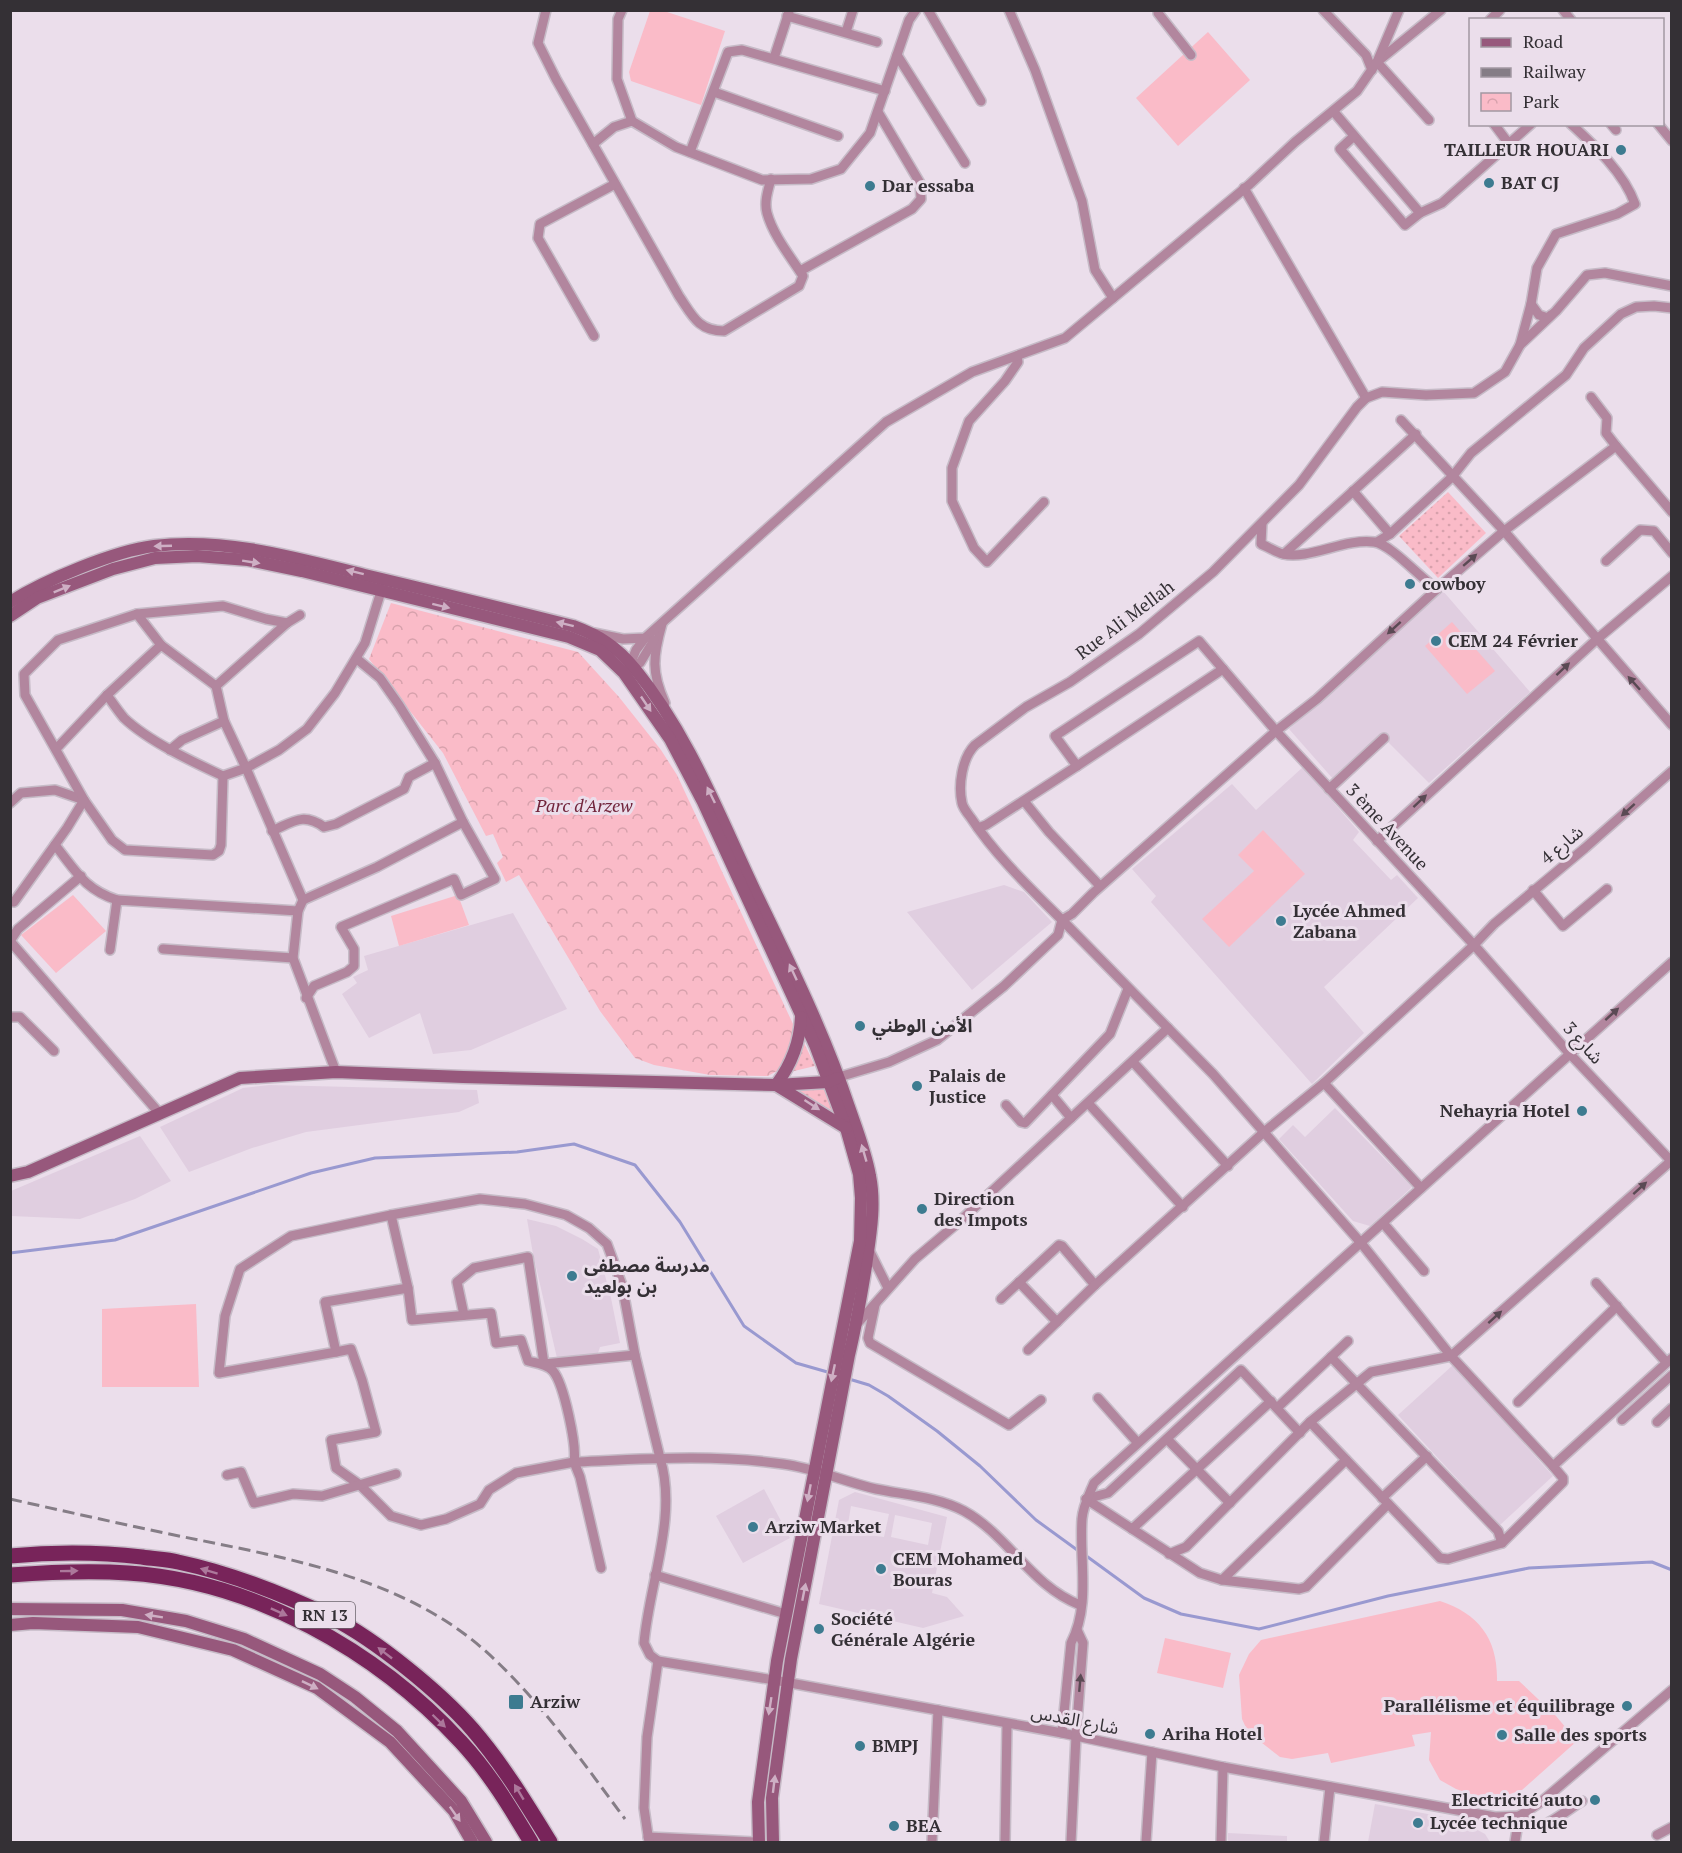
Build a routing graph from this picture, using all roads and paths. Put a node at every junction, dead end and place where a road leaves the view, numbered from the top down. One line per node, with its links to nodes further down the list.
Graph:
1 (546, 10): 32 (street)
2 (621, 10): 24 (street)
3 (854, 10): 12 (street)
4 (916, 10): 14 (street)
5 (928, 10): 20 (street)
6 (1009, 10): 42 (street)
7 (1158, 10): 15 (street)
8 (1323, 10): 17 (street)
9 (1399, 10): 17 (street)
10 (1441, 10): 17 (street)
11 (788, 13): 12 (street); 16 (street)
12 (846, 33): 13 (street)
13 (878, 42)
14 (897, 55): 18 (street); 35 (street)
15 (1191, 55)
16 (774, 58): 18 (street); 19 (street)
17 (1375, 66): 22 (street); 23 (street)
18 (885, 91): 21 (street)
19 (714, 92): 29 (street); 34 (street)
20 (981, 101)
21 (878, 112): 36 (street); 40 (street)
22 (1334, 112): 30 (street); 38 (street)
23 (1430, 120)
24 (632, 121): 32 (street); 34 (street)
25 (1496, 126): 33 (street)
26 (1529, 126): 33 (street)
27 (1573, 126): 43 (street)
28 (1660, 126): 31 (street)
29 (838, 136)
30 (1354, 136): 39 (street); 39 (street)
31 (1671, 141)
32 (593, 144): 37 (street)
33 (1509, 144): 39 (street)
34 (690, 152): 36 (street)
35 (965, 162)
36 (771, 180): 40 (street)
37 (615, 184): 40 (street); 46 (street)
38 (1244, 188): 42 (street); 50 (street)
39 (1420, 213)
40 (800, 271)
41 (1671, 286): 45 (street)
42 (1113, 298): 48 (street)
43 (1531, 304): 45 (street); 47 (street)
44 (1671, 308): 54 (street)
45 (1556, 311): 47 (street)
46 (594, 336)
47 (1520, 345): 50 (street)
48 (1017, 356): 56 (street); 72 (street)
49 (1591, 397): 53 (street)
50 (1366, 398): 58 (street, Rue Ali Mellah)
51 (1401, 420): 52 (street)
52 (1416, 434): 54 (street); 55 (street)
53 (1616, 446): 57 (street); 59 (street)
54 (1452, 477): 59 (street); 60 (street)
55 (1353, 491): 60 (street); 63 (street)
56 (1044, 502)
57 (1671, 512)
58 (1262, 523): 63 (street); 100 (street, Rue Ali Mellah)
59 (1504, 531): 67 (street, one-way to 59); 76 (street)
60 (1390, 534): 61 (street)
61 (1377, 542): 63 (street); 67 (street)
62 (1671, 553): 64 (street)
63 (1284, 554)
64 (1606, 561)
65 (1671, 576): 76 (street)
66 (383, 585): 68 (main road, one-way to 68); 71 (main road, one-way to 66); 74 (main road, one-way to 66); 78 (street); 79 (main road, one-way to 79)
67 (1437, 589): 85 (street, one-way to 85)
68 (10, 602)
69 (137, 614): 73 (street); 77 (street); 88 (street)
70 (300, 615): 73 (street)
71 (10, 616)
72 (663, 622): 75 (street); 79 (street); 86 (street)
73 (287, 623): 81 (street)
74 (588, 632): 75 (street); 79 (main road)
75 (645, 638): 79 (street)
76 (1596, 640): 84 (street, one-way to 76); 102 (street, one-way to 76)
77 (161, 645): 81 (street); 82 (street)
78 (357, 659): 90 (street); 92 (street)
79 (628, 669): 86 (main road); 120 (main road, one-way to 120)
80 (1223, 669): 85 (street, 3 ème Avenue); 91 (street); 91 (street, 3 ème Avenue)
81 (216, 686): 83 (street)
82 (107, 695): 88 (street); 89 (street)
83 (224, 721): 89 (street); 92 (street)
84 (1671, 725)
85 (1276, 730): 95 (street, 3 ème Avenue); 105 (street)
86 (680, 733): 127 (main road, one-way to 86)
87 (1384, 738): 95 (street)
88 (56, 749): 96 (street)
89 (170, 750): 94 (street)
90 (435, 763): 99 (street); 101 (street)
91 (1077, 766): 97 (street)
92 (246, 768): 94 (street); 101 (street)
93 (1671, 771): 107 (street, شارع 4, one-way to 107)
94 (223, 776): 96 (street)
95 (1329, 789): 102 (street, 3 ème Avenue)
96 (84, 800): 98 (street); 103 (street)
97 (1024, 801): 100 (street); 105 (street)
98 (10, 803)
99 (463, 822): 109 (street); 119 (street)
100 (978, 828): 112 (street, Rue Ali Mellah)
101 (272, 831): 109 (street)
102 (1377, 841): 113 (street, 3 ème Avenue)
103 (55, 845): 104 (street); 110 (street)
104 (81, 876): 108 (street); 133 (street)
105 (1100, 886): 112 (street)
106 (1607, 889): 107 (street)
107 (1533, 890): 113 (street, شارع 4)
108 (117, 900): 111 (street); 115 (street)
109 (303, 900): 111 (street)
110 (14, 902)
111 (298, 910): 116 (street)
112 (1062, 920): 118 (street, Rue Ali Mellah); 127 (street)
113 (1474, 945): 124 (street, شارع 3); 128 (street, شارع 4)
114 (163, 949): 116 (street)
115 (110, 950)
116 (293, 958): 119 (street)
117 (1671, 962): 124 (street, one-way to 117)
118 (1128, 989): 122 (street, Rue Ali Mellah); 130 (street)
119 (306, 998): 126 (street)
120 (801, 1016): 127 (main road); 129 (main road)
121 (10, 1017): 123 (street)
122 (1168, 1028): 125 (street); 136 (street, Rue Ali Mellah)
123 (54, 1051)
124 (1569, 1053): 137 (street, شارع 3); 140 (street)
125 (1133, 1062): 131 (street); 138 (street)
126 (336, 1072): 129 (main road); 133 (main road)
127 (834, 1079): 129 (main road); 135 (main road); 145 (main road, one-way to 127)
128 (1324, 1083): 136 (street, شارع 4); 140 (street)
129 (776, 1084): 135 (main road, one-way to 135)
130 (1052, 1095): 132 (street); 134 (street)
131 (1088, 1102): 134 (street); 141 (street)
132 (1006, 1104)
133 (160, 1113): 139 (main road)
134 (1071, 1118): 151 (street)
135 (846, 1128): 161 (main road)
136 (1264, 1132): 138 (street, شارع 4); 144 (street, Rue Ali Mellah)
137 (1671, 1161): 163 (street, one-way to 137)
138 (1228, 1166): 141 (street, شارع 4)
139 (10, 1176)
140 (1421, 1188): 143 (street)
141 (1183, 1207): 149 (street, شارع 4)
142 (391, 1215): 150 (street); 160 (street); 162 (street)
143 (1383, 1223): 144 (street); 146 (street)
144 (1361, 1243): 163 (street, Rue Ali Mellah); 180 (street)
145 (868, 1248): 151 (street); 157 (main road)
146 (1424, 1271)
147 (1019, 1282): 149 (street); 152 (street); 156 (street)
148 (1596, 1283): 154 (street)
149 (1095, 1285): 156 (street, شارع 4)
150 (408, 1288): 155 (street); 160 (street)
151 (888, 1288): 153 (street)
152 (1001, 1299)
153 (875, 1303): 157 (street); 171 (street)
154 (1617, 1306): 165 (street); 172 (street)
155 (464, 1315): 166 (street); 166 (street)
156 (1057, 1322): 159 (street, شارع 4)
157 (857, 1324): 161 (main road)
158 (1348, 1341): 164 (street)
159 (1028, 1350)
160 (336, 1352): 191 (street)
161 (843, 1353): 169 (main road)
162 (635, 1355): 166 (street); 182 (street)
163 (1451, 1356): 168 (street); 185 (street, Rue Ali Mellah)
164 (1331, 1357): 168 (street); 173 (street)
165 (1666, 1363): 167 (street); 185 (street)
166 (544, 1364): 184 (street)
167 (1670, 1377): 175 (street)
168 (1357, 1384): 176 (street); 181 (street)
169 (835, 1394): 187 (main road); 190 (main road)
170 (1098, 1398): 180 (street)
171 (1041, 1400)
172 (1518, 1402)
173 (1274, 1405): 178 (street); 179 (street); 186 (street)
174 (1671, 1408): 177 (street)
175 (1622, 1420)
176 (1310, 1422): 178 (street); 183 (street)
177 (1657, 1422)
178 (1300, 1433): 194 (street)
179 (1167, 1439): 186 (street); 192 (street)
180 (1137, 1442): 192 (street)
181 (1427, 1456): 193 (street); 196 (street)
182 (660, 1458): 184 (street); 187 (street); 201 (street)
183 (1346, 1460): 193 (street); 202 (street)
184 (574, 1462): 191 (street); 199 (street)
185 (1553, 1466): 196 (street)
186 (1197, 1469): 194 (street); 195 (street)
187 (813, 1471): 190 (street); 205 (main road, one-way to 205)
188 (227, 1474): 191 (street)
189 (396, 1474): 191 (street)
190 (826, 1474): 203 (street); 210 (main road, one-way to 190)
191 (360, 1485)
192 (1086, 1499): 195 (street); 203 (street)
193 (1385, 1501): 196 (street); 202 (street)
194 (1230, 1503): 197 (street)
195 (1132, 1529): 197 (street)
196 (1502, 1543)
197 (1169, 1554): 202 (street)
198 (10, 1556): 227 (highway, RN 13, one-way to 198)
199 (601, 1568)
200 (10, 1575): 226 (highway, RN 13, one-way to 226)
201 (655, 1575): 205 (street); 208 (street)
202 (1222, 1580)
203 (1080, 1605): 207 (street)
204 (10, 1609): 225 (main road, one-way to 204)
205 (786, 1614): 209 (main road)
206 (10, 1625): 224 (main road, one-way to 224)
207 (1077, 1630): 214 (street); 215 (street, one-way to 207)
208 (654, 1658): 209 (street, شارع القدس); 223 (street)
209 (774, 1680): 210 (street, شارع القدس); 228 (main road, one-way to 228)
210 (788, 1682): 212 (street, شارع القدس); 229 (main road, one-way to 210)
211 (1671, 1689): 220 (street)
212 (938, 1710): 213 (street, شارع القدس); 230 (street)
213 (1007, 1724): 214 (street, شارع القدس); 231 (street)
214 (1062, 1733): 215 (street, شارع القدس)
215 (1076, 1736): 216 (street, شارع القدس); 232 (street)
216 (1152, 1752): 217 (street, شارع القدس); 233 (street)
217 (1223, 1767): 218 (street, شارع القدس); 234 (street)
218 (1330, 1787): 220 (street, شارع القدس); 235 (street)
219 (1582, 1801): 220 (street, شارع القدس)
220 (1520, 1816): 236 (street)
221 (1671, 1827): 222 (street)
222 (1657, 1834)
223 (648, 1840): 228 (street)
224 (472, 1842)
225 (486, 1842)
226 (531, 1842)
227 (550, 1842)
228 (757, 1842)
229 (772, 1842)
230 (932, 1842)
231 (1005, 1842)
232 (1071, 1842)
233 (1146, 1842)
234 (1221, 1842)
235 (1324, 1842)
236 (1515, 1842)

